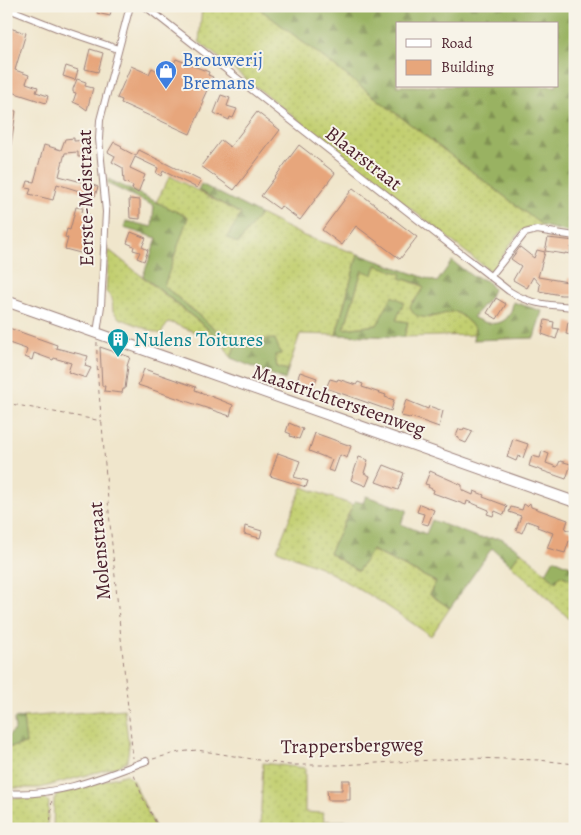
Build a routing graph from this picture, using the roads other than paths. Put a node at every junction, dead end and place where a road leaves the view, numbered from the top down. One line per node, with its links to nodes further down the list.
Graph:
1 (130, 6): 4 (street, Eerste-Meistraat)
2 (145, 6): 6 (street, Blaarstraat)
3 (6, 8): 4 (street)
4 (118, 48): 9 (street, Eerste-Meistraat)
5 (575, 236): 6 (street)
6 (490, 277): 8 (street, Blaarstraat)
7 (6, 301): 9 (main road, Maastrichtersteenweg)
8 (575, 306)
9 (97, 333): 10 (main road, Maastrichtersteenweg)
10 (575, 502)
11 (146, 761): 12 (street)
12 (6, 793)

